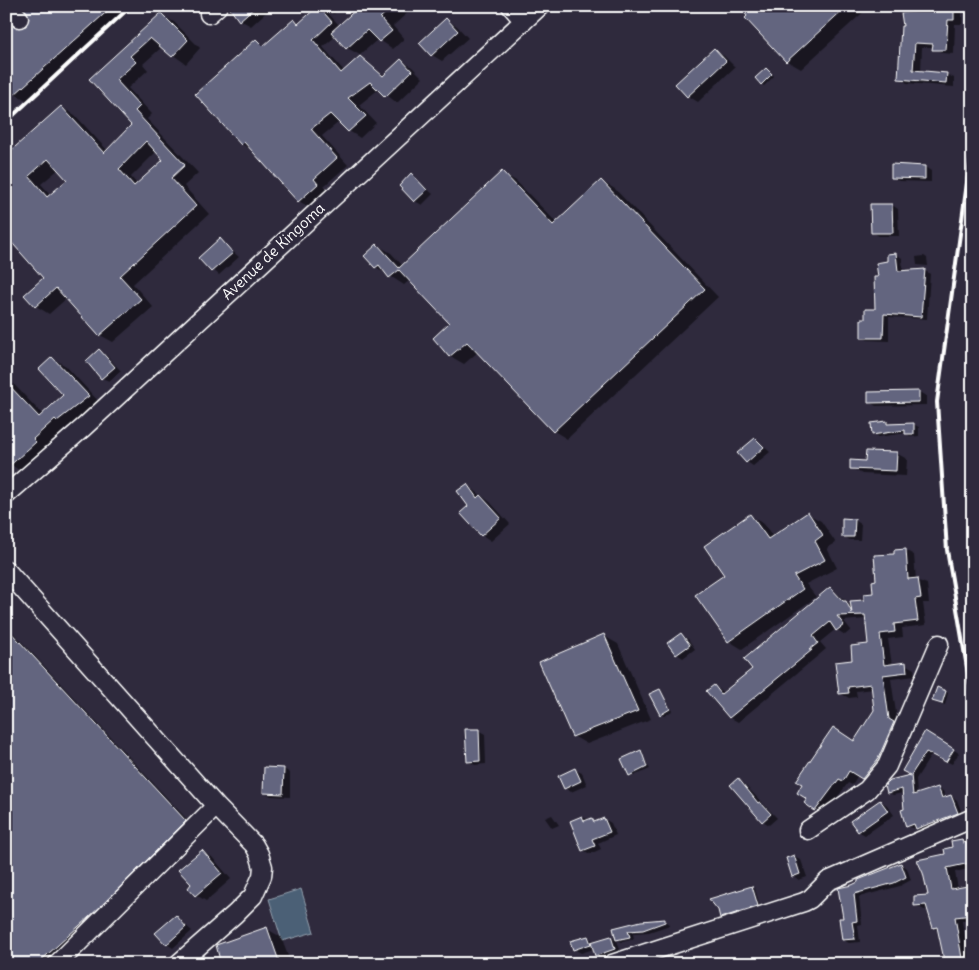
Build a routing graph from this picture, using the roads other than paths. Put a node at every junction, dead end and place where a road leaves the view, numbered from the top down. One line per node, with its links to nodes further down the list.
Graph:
1 (511, 6): 3 (street)
2 (540, 6): 3 (street, Avenue de Kingoma)
3 (524, 20): 4 (street, Avenue de Kingoma)
4 (6, 495)
5 (6, 570): 7 (street)
6 (938, 644): 9 (street)
7 (216, 806): 10 (street); 11 (street)
8 (973, 818): 12 (street)
9 (808, 830)
10 (58, 964)
11 (178, 964)
12 (612, 964)

